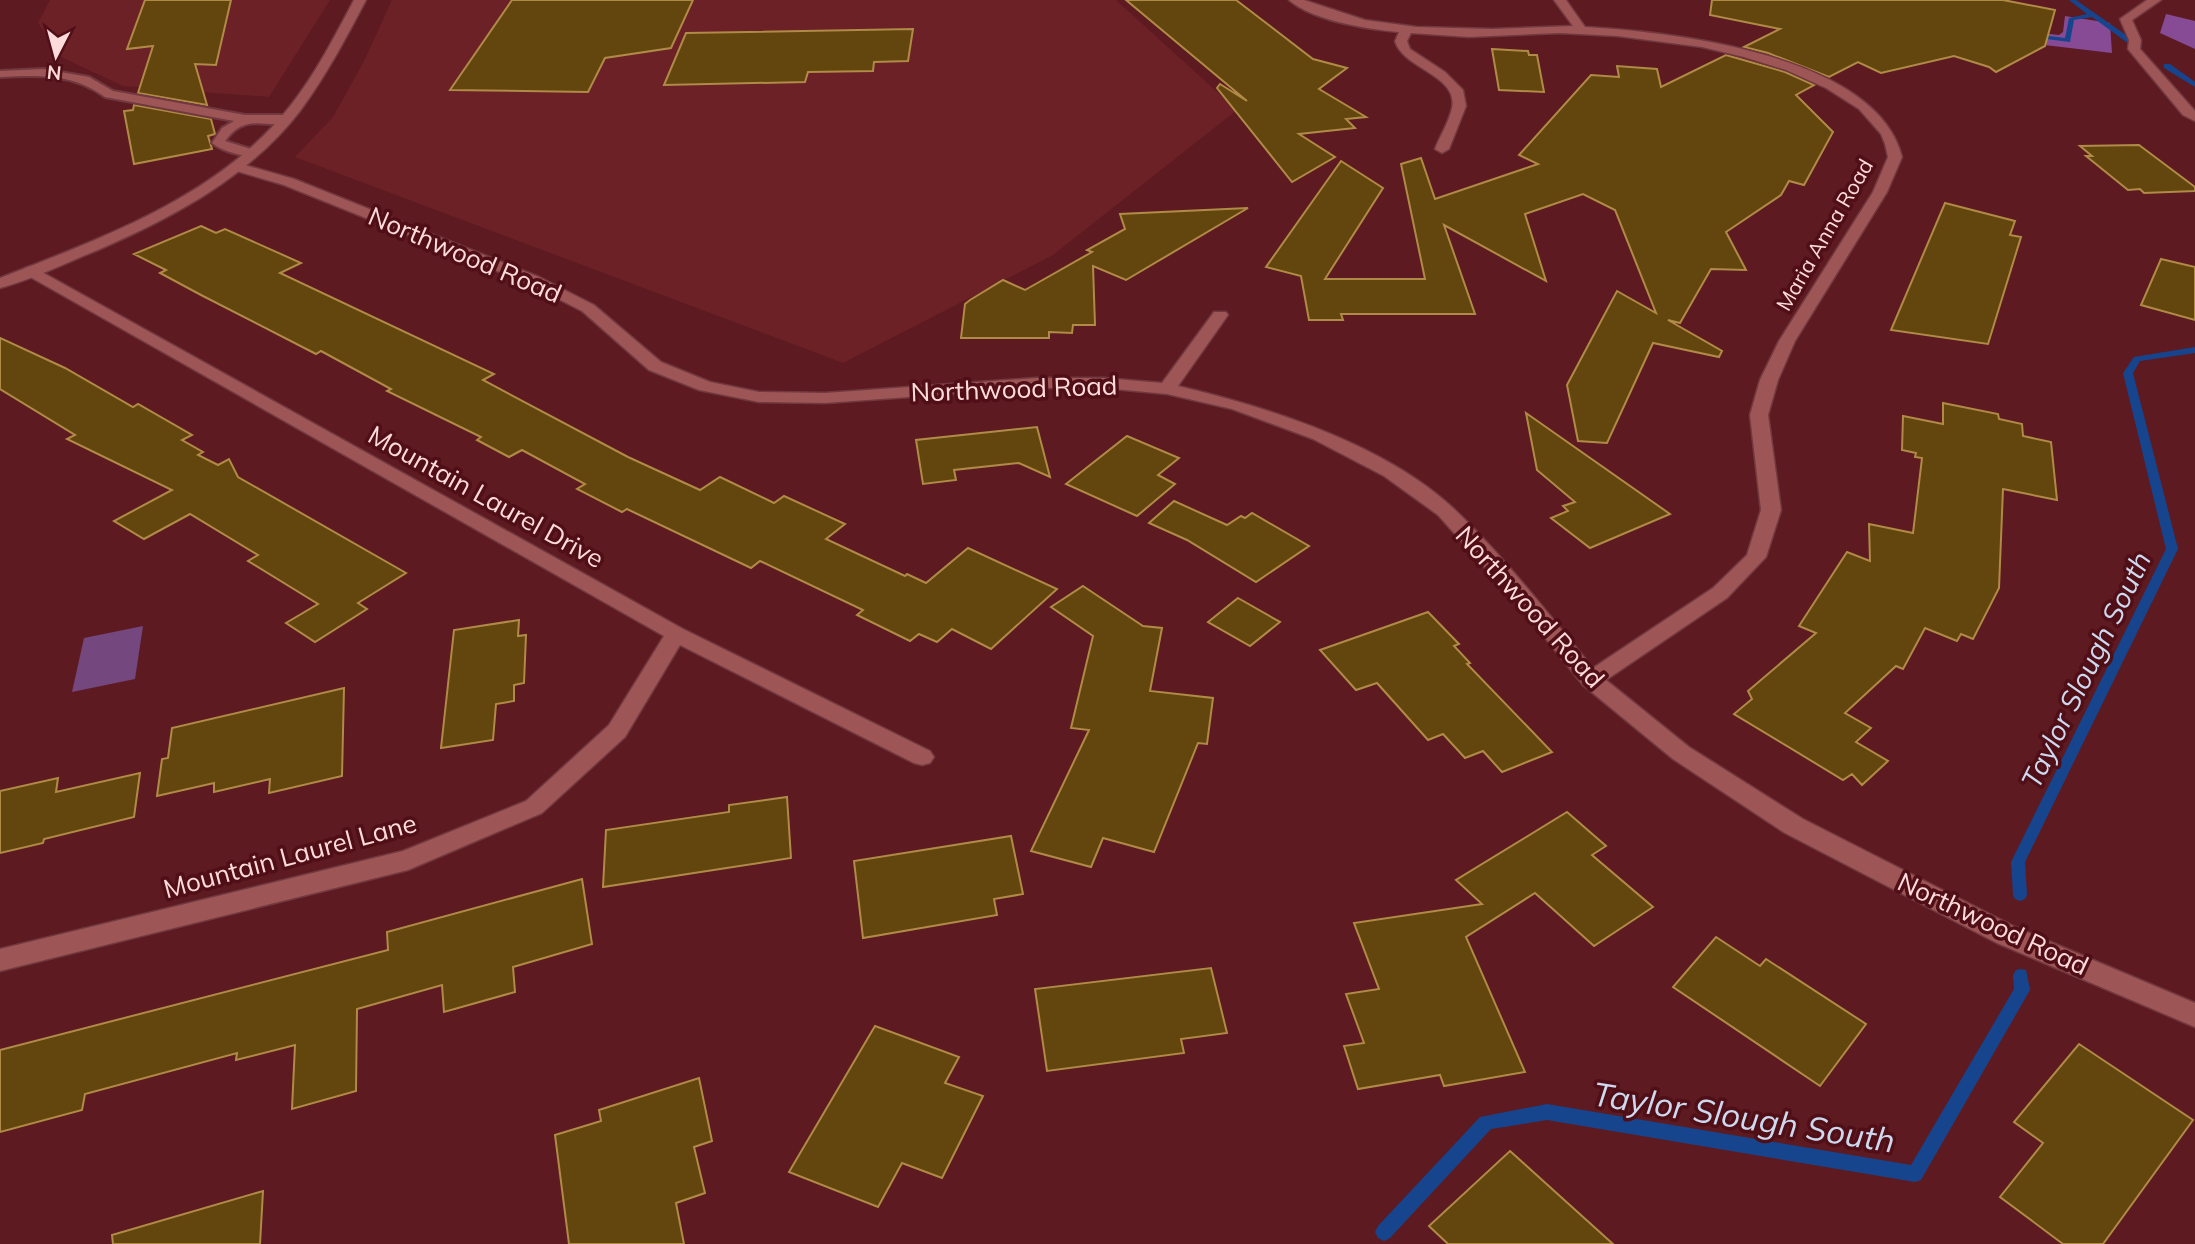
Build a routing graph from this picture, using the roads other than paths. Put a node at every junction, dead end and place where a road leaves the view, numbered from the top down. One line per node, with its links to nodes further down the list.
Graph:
1 (360, 0): 10 (street)
2 (1295, 0): 5 (street, Maria Anna Road)
3 (1560, 0): 6 (street)
4 (2155, 0): 8 (street)
5 (1406, 29): 6 (street, Maria Anna Road); 11 (street)
6 (1581, 29): 19 (street, Maria Anna Road)
7 (0, 74): 9 (lane)
8 (2195, 117)
9 (245, 119): 10 (lane); 12 (lane)
10 (287, 119): 12 (street)
11 (1442, 149)
12 (255, 152): 13 (street)
13 (238, 167): 14 (street); 17 (street, Northwood Road)
14 (31, 271): 15 (street); 18 (street, Mountain Laurel Drive)
15 (0, 283)
16 (1220, 315): 17 (street)
17 (1167, 389): 19 (street, Northwood Road)
18 (676, 634): 20 (street, Mountain Laurel Drive); 21 (street, Mountain Laurel Lane)
19 (1591, 680): 22 (street, Northwood Road)
20 (922, 757)
21 (0, 960)
22 (2195, 1015)

